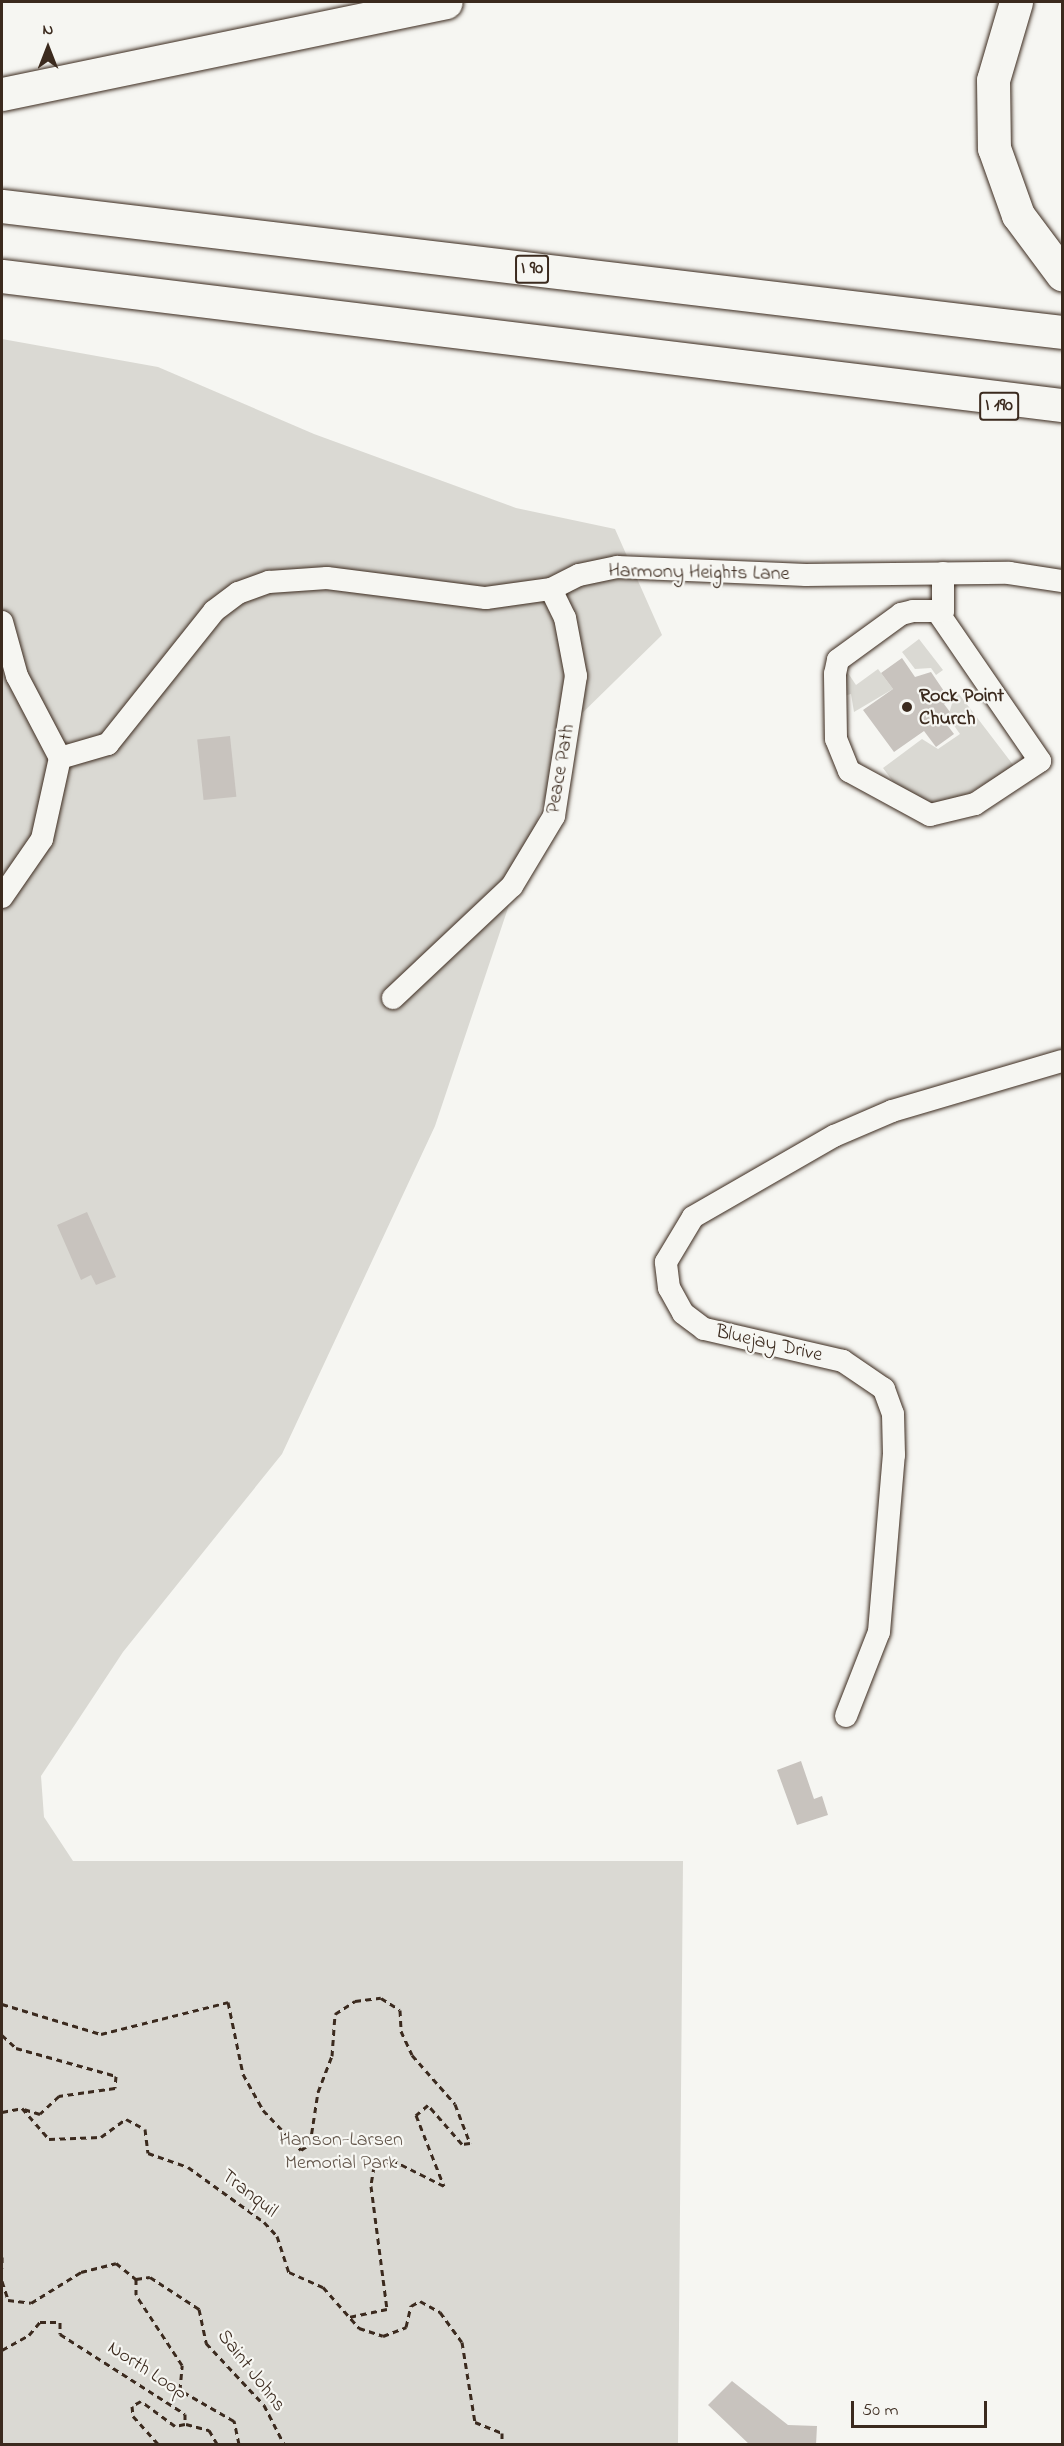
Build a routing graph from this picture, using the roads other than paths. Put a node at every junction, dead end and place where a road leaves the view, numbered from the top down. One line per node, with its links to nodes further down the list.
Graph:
1 (446, 2): 3 (highway)
2 (1016, 2): 5 (highway)
3 (2, 94)
4 (2, 207): 7 (highway, I 90)
5 (1062, 274)
6 (2, 276): 8 (highway)
7 (1062, 332)
8 (937, 390): 9 (highway); 10 (highway, I 190)
9 (1062, 405)
10 (1062, 419)
11 (943, 573): 12 (street, Harmony Heights Lane); 13 (street, Harmony Heights Lane); 14 (street)
12 (1062, 581)
13 (551, 590): 16 (street, Harmony Heights Lane); 18 (street, Peace Path)
14 (937, 611): 14 (street)
15 (2, 622): 16 (street)
16 (60, 758): 17 (street)
17 (2, 897)
18 (393, 998)
19 (1062, 1061): 20 (street, Bluejay Drive)
20 (846, 1716)

